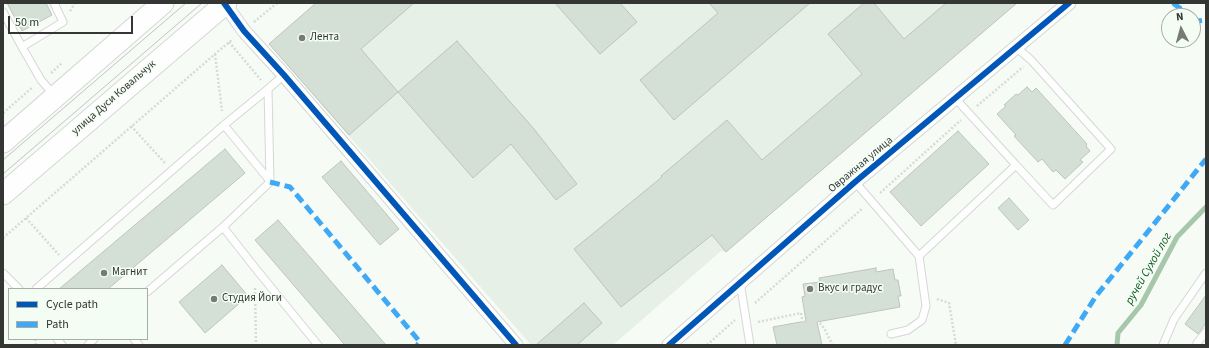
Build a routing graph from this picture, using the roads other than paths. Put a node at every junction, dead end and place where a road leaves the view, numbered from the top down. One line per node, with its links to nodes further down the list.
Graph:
1 (54, 3): 6 (lane)
2 (163, 3): 10 (main road)
3 (225, 3): 8 (street); 17 (main road, улица Дуси Ковальчук)
4 (1069, 3): 7 (street, Овражная улица)
5 (3, 12): 6 (lane)
6 (22, 47): 10 (lane)
7 (1016, 47): 11 (street, Овражная улица); 14 (lane)
8 (284, 74): 9 (lane); 29 (street)
9 (268, 89): 12 (lane); 15 (lane)
10 (56, 96): 13 (main road)
11 (955, 98): 14 (lane); 16 (street, Овражная улица)
12 (224, 125): 15 (lane); 24 (lane)
13 (3, 142)
14 (1016, 165): 19 (lane)
15 (270, 182): 18 (lane)
16 (855, 182): 19 (lane); 22 (street, Овражная улица)
17 (3, 194)
18 (223, 227): 25 (lane); 28 (lane)
19 (919, 256): 27 (lane)
20 (3, 273): 23 (lane)
21 (1206, 273): 32 (lane)
22 (740, 282): 30 (street, Овражная улица); 31 (lane)
23 (18, 288)
24 (37, 288)
25 (148, 291)
26 (1206, 332): 33 (lane)
27 (891, 334)
28 (318, 345)
29 (516, 345)
30 (669, 345)
31 (750, 345)
32 (1163, 345)
33 (1198, 345)

